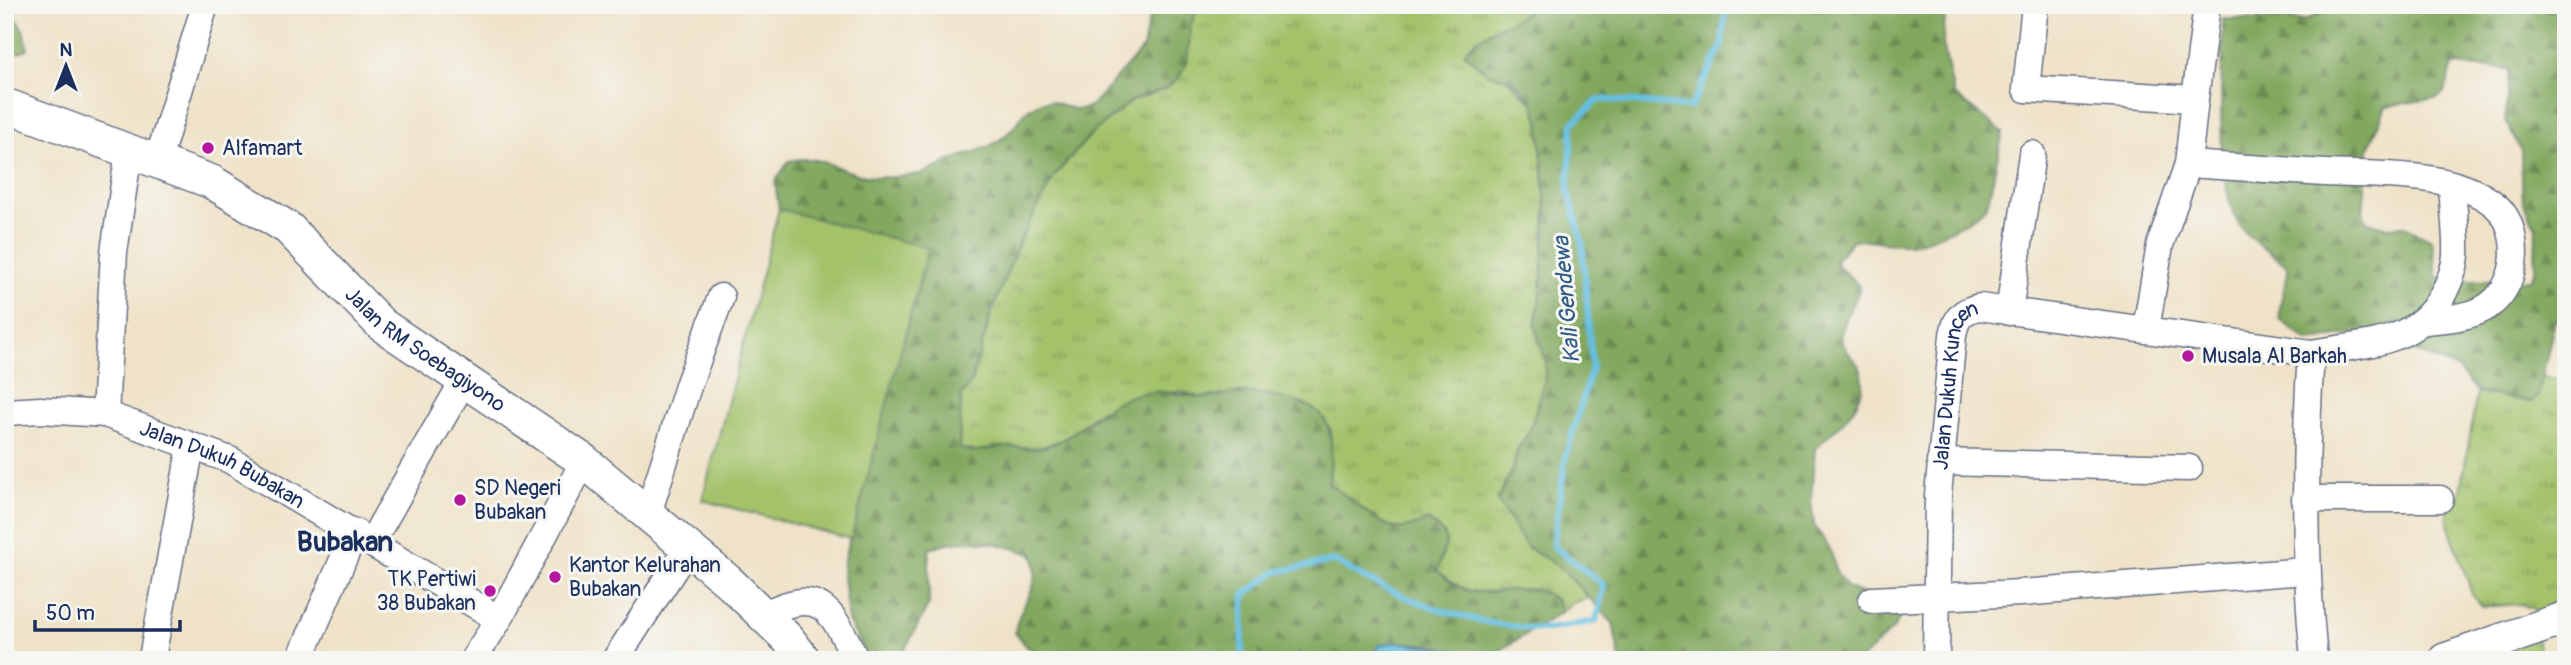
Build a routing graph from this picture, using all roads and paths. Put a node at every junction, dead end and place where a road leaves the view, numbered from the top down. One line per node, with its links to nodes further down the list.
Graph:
1 (205, 5): 7 (street)
2 (2035, 5): 4 (street)
3 (2207, 5): 4 (street)
4 (2195, 99): 8 (street)
5 (5, 105): 7 (main road, Jalan RM Soebagiyono)
6 (2032, 154): 11 (street)
7 (144, 155): 15 (main road, Jalan RM Soebagiyono); 17 (street)
8 (2188, 164): 9 (street, Jalan Dukuh Kuncen); 13 (street)
9 (2452, 185): 12 (street); 12 (street, Jalan Dukuh Kuncen)
10 (722, 297): 24 (street)
11 (2009, 312): 13 (street, Jalan Dukuh Kuncen); 20 (street, Jalan Dukuh Kuncen)
12 (2426, 321): 14 (street, Jalan Dukuh Kuncen)
13 (2146, 329): 14 (street, Jalan Dukuh Kuncen)
14 (2311, 353): 22 (street)
15 (464, 380): 19 (main road, Jalan RM Soebagiyono); 25 (street)
16 (5, 412): 17 (street, Jalan Dukuh Bubakan)
17 (106, 414): 18 (street, Jalan Dukuh Bubakan)
18 (191, 446): 25 (street, Jalan Dukuh Bubakan); 33 (street)
19 (584, 461): 24 (main road, Jalan RM Soebagiyono); 32 (street)
20 (1940, 462): 21 (street); 28 (street, Jalan Dukuh Kuncen)
21 (2189, 468)
22 (2305, 499): 23 (street); 27 (street)
23 (2440, 499)
24 (647, 517): 26 (main road, Jalan RM Soebagiyono)
25 (363, 538): 32 (street, Jalan Dukuh Bubakan); 34 (street)
26 (687, 549): 30 (main road, Jalan RM Soebagiyono); 36 (street)
27 (2305, 571): 28 (street); 40 (street)
28 (1935, 598): 29 (street); 39 (street, Jalan Dukuh Kuncen)
29 (1872, 600)
30 (763, 615): 37 (main road, Jalan RM Soebagiyono); 38 (street)
31 (2566, 618): 41 (main road)
32 (499, 619): 35 (street)
33 (155, 659)
34 (300, 660)
35 (473, 660)
36 (615, 660)
37 (804, 660)
38 (856, 660)
39 (1936, 660)
40 (2314, 660)
41 (2445, 660)

